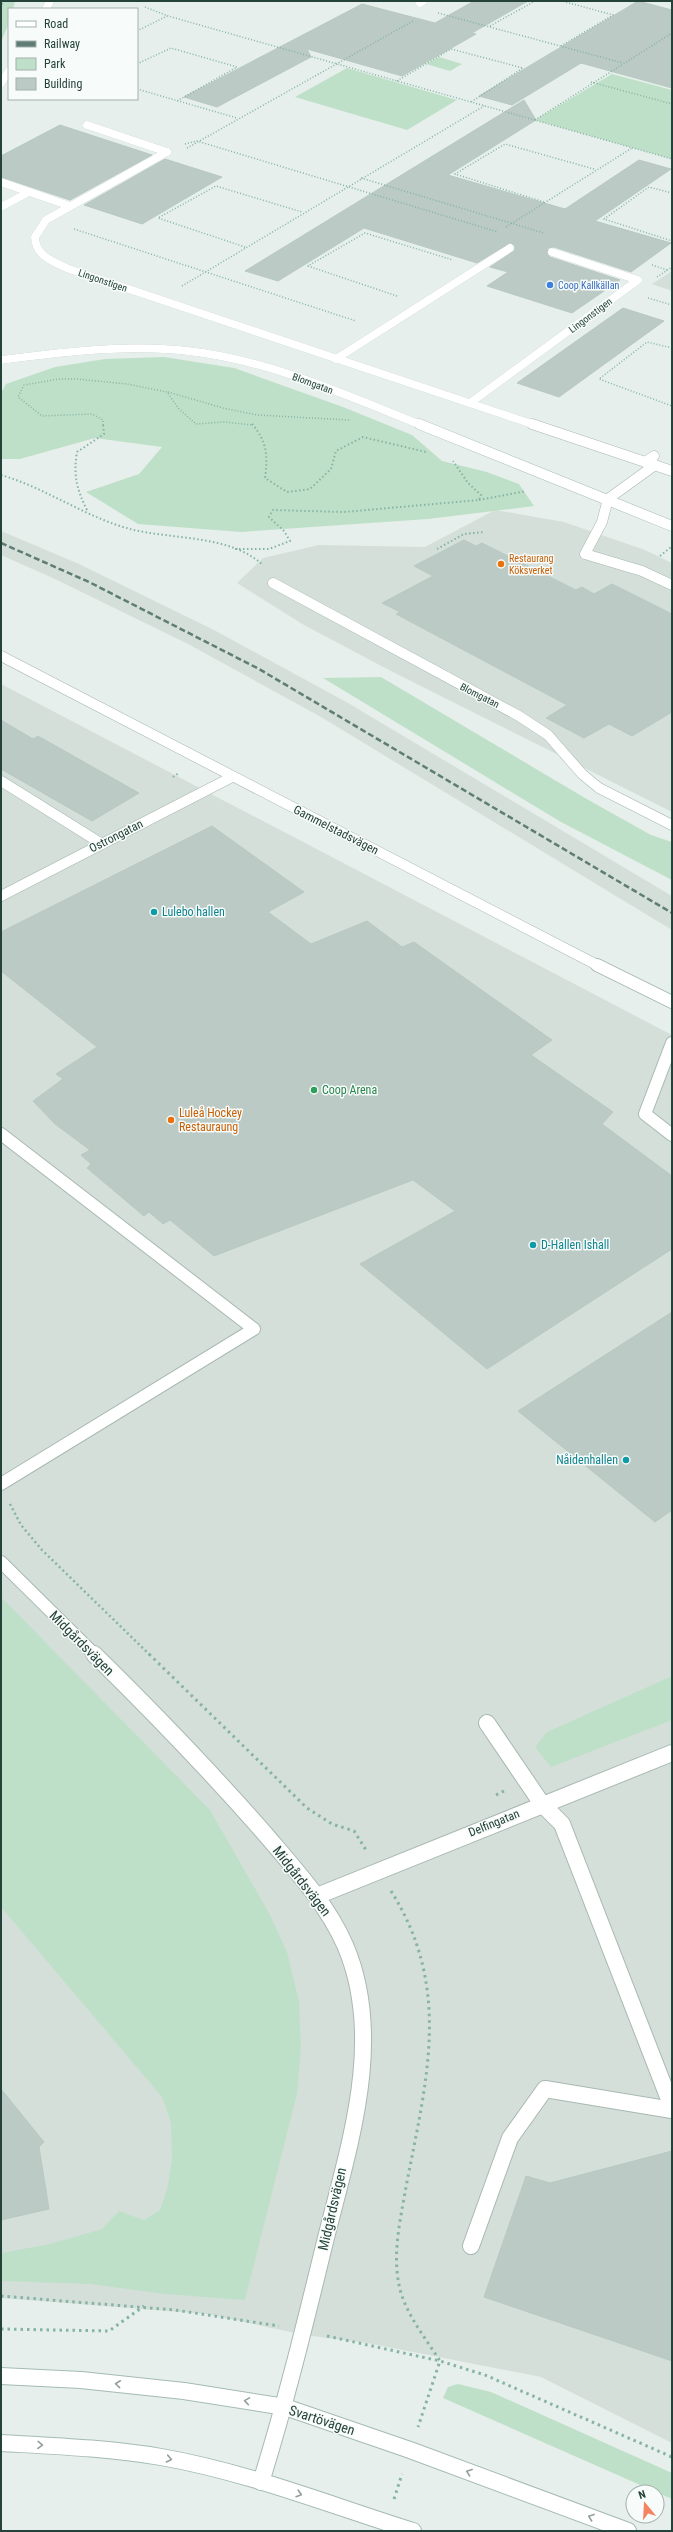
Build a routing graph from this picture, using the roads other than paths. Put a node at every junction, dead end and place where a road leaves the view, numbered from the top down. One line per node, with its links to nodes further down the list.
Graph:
1 (8, 72): 2 (street)
2 (1, 83)
3 (87, 126): 6 (street, Lingonstigen)
4 (1, 182): 5 (street)
5 (29, 192): 6 (street); 7 (street)
6 (70, 206): 10 (street, Lingonstigen)
7 (1, 207)
8 (510, 248): 10 (street)
9 (552, 252): 12 (street, Lingonstigen)
10 (336, 359): 12 (street, Lingonstigen)
11 (1, 360): 17 (street, Blomgatan)
12 (470, 403): 14 (street, Lingonstigen)
13 (654, 456): 14 (street)
14 (645, 462): 15 (street, Lingonstigen)
15 (655, 465): 16 (street, Lingonstigen); 17 (street)
16 (672, 471)
17 (608, 499): 18 (street, Blomgatan); 20 (street)
18 (672, 526)
19 (274, 583): 24 (street, Blomgatan)
20 (672, 585)
21 (1, 656): 22 (street, Gammelstadsvägen)
22 (232, 776): 25 (street, Ostrongatan); 27 (street, Gammelstadsvägen)
23 (1, 780): 25 (street)
24 (672, 825)
25 (102, 844): 26 (street, Ostrongatan)
26 (1, 896)
27 (672, 1002)
28 (672, 1044): 30 (street)
29 (1, 1134): 31 (street)
30 (672, 1135)
31 (1, 1484)
32 (1, 1562): 36 (street, Midgårdsvägen)
33 (487, 1723): 35 (street)
34 (672, 1752): 35 (street, Delfingatan)
35 (542, 1804): 36 (street, Delfingatan); 37 (street)
36 (317, 1896): 40 (street, Midgårdsvägen)
37 (672, 2108): 38 (street)
38 (471, 2246)
39 (1, 2376): 40 (street, Svartövägen, one-way to 39)
40 (285, 2407): 42 (street, Midgårdsvägen); 44 (street, Svartövägen, one-way to 40)
41 (1, 2443): 42 (street, one-way to 42)
42 (261, 2482): 43 (street, one-way to 43)
43 (413, 2531)
44 (628, 2531)

